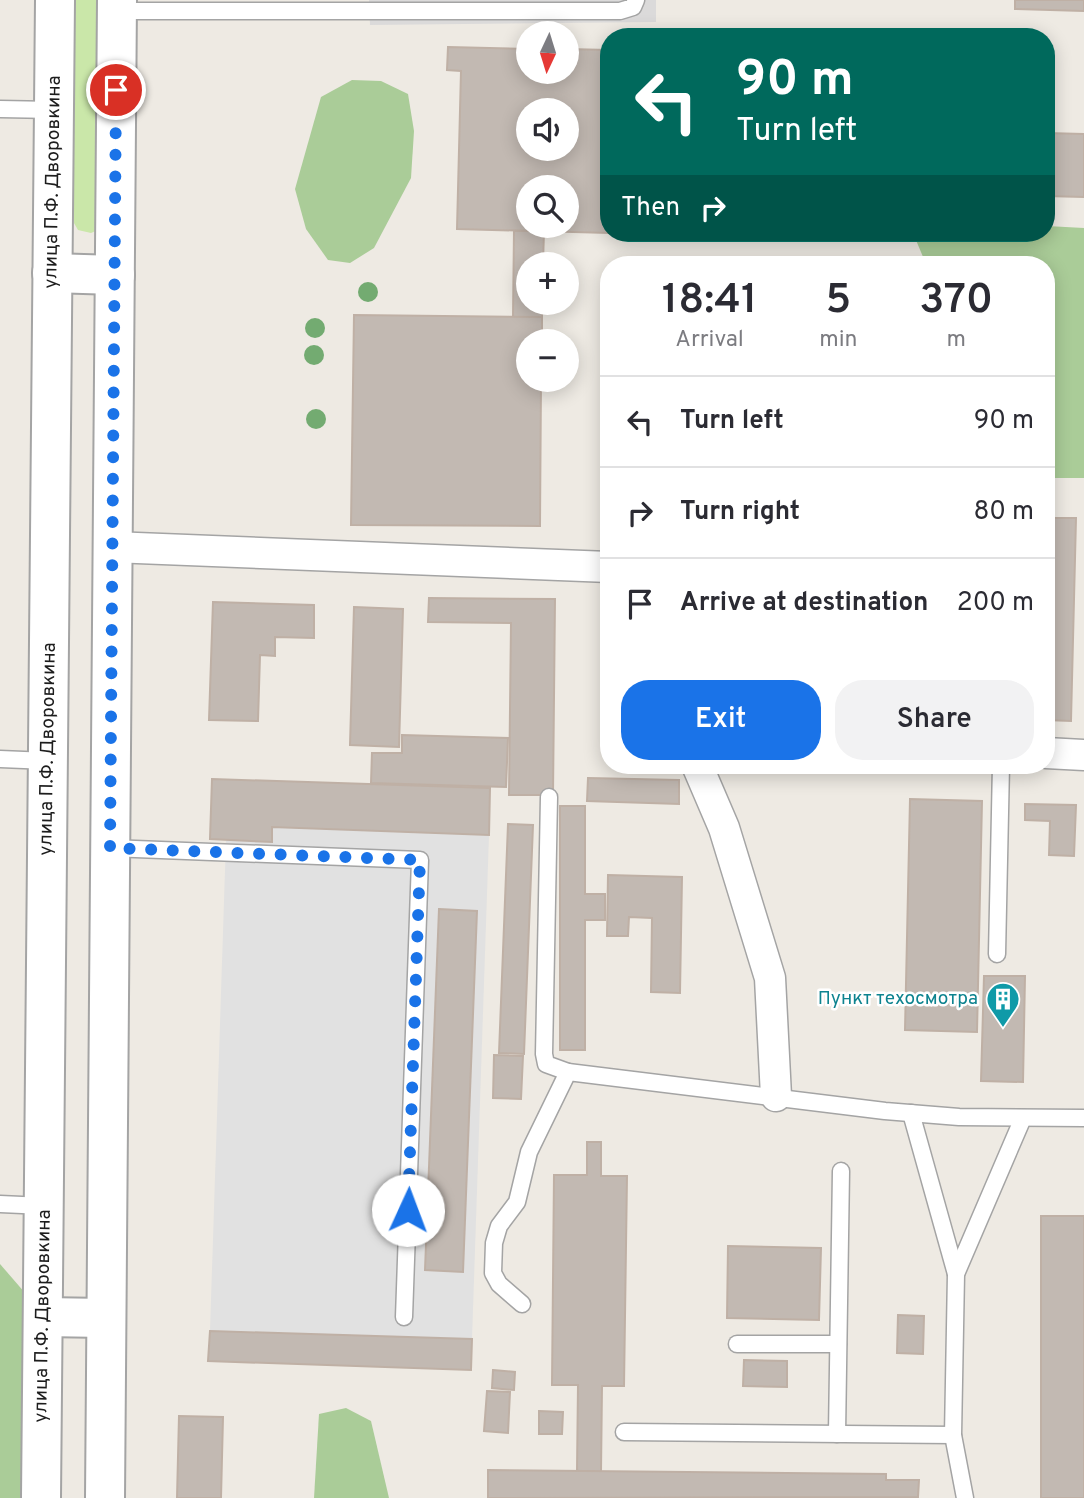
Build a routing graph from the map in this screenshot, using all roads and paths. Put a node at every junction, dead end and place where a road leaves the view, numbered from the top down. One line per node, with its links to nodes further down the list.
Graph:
1 (55, 0): 6 (street, улица П.Ф. Дворовкина)
2 (636, 0): 4 (lane)
3 (117, 6): 4 (lane); 8 (street)
4 (396, 6)
5 (0, 109): 6 (lane)
6 (54, 110): 7 (street, улица П.Ф. Дворовкина)
7 (52, 272): 8 (street); 14 (street, улица П.Ф. Дворовкина)
8 (115, 275): 9 (street)
9 (112, 547): 10 (street); 18 (street)
10 (600, 567)
11 (1055, 753): 12 (street)
12 (1084, 755)
13 (0, 759): 14 (lane)
14 (48, 761): 27 (street, улица П.Ф. Дворовкина)
15 (701, 774): 21 (street)
16 (1002, 774): 19 (lane)
17 (549, 797): 20 (lane)
18 (110, 848): 31 (lane); 32 (street)
19 (997, 954)
20 (568, 1072): 21 (lane); 29 (lane)
21 (776, 1096): 22 (lane)
22 (911, 1113): 23 (lane); 28 (lane)
23 (1023, 1118): 24 (lane); 28 (lane)
24 (1084, 1118)
25 (841, 1171): 34 (lane)
26 (0, 1204): 27 (lane)
27 (44, 1206): 30 (street, улица П.Ф. Дворовкина)
28 (956, 1274): 37 (lane)
29 (522, 1304)
30 (43, 1317): 32 (street); 38 (street, улица П.Ф. Дворовкина)
31 (404, 1317)
32 (106, 1318): 39 (street)
33 (737, 1344): 34 (lane)
34 (838, 1344): 36 (lane)
35 (624, 1432): 36 (lane)
36 (837, 1434): 37 (lane)
37 (954, 1435): 40 (lane)
38 (41, 1498)
39 (105, 1498)
40 (965, 1498)

